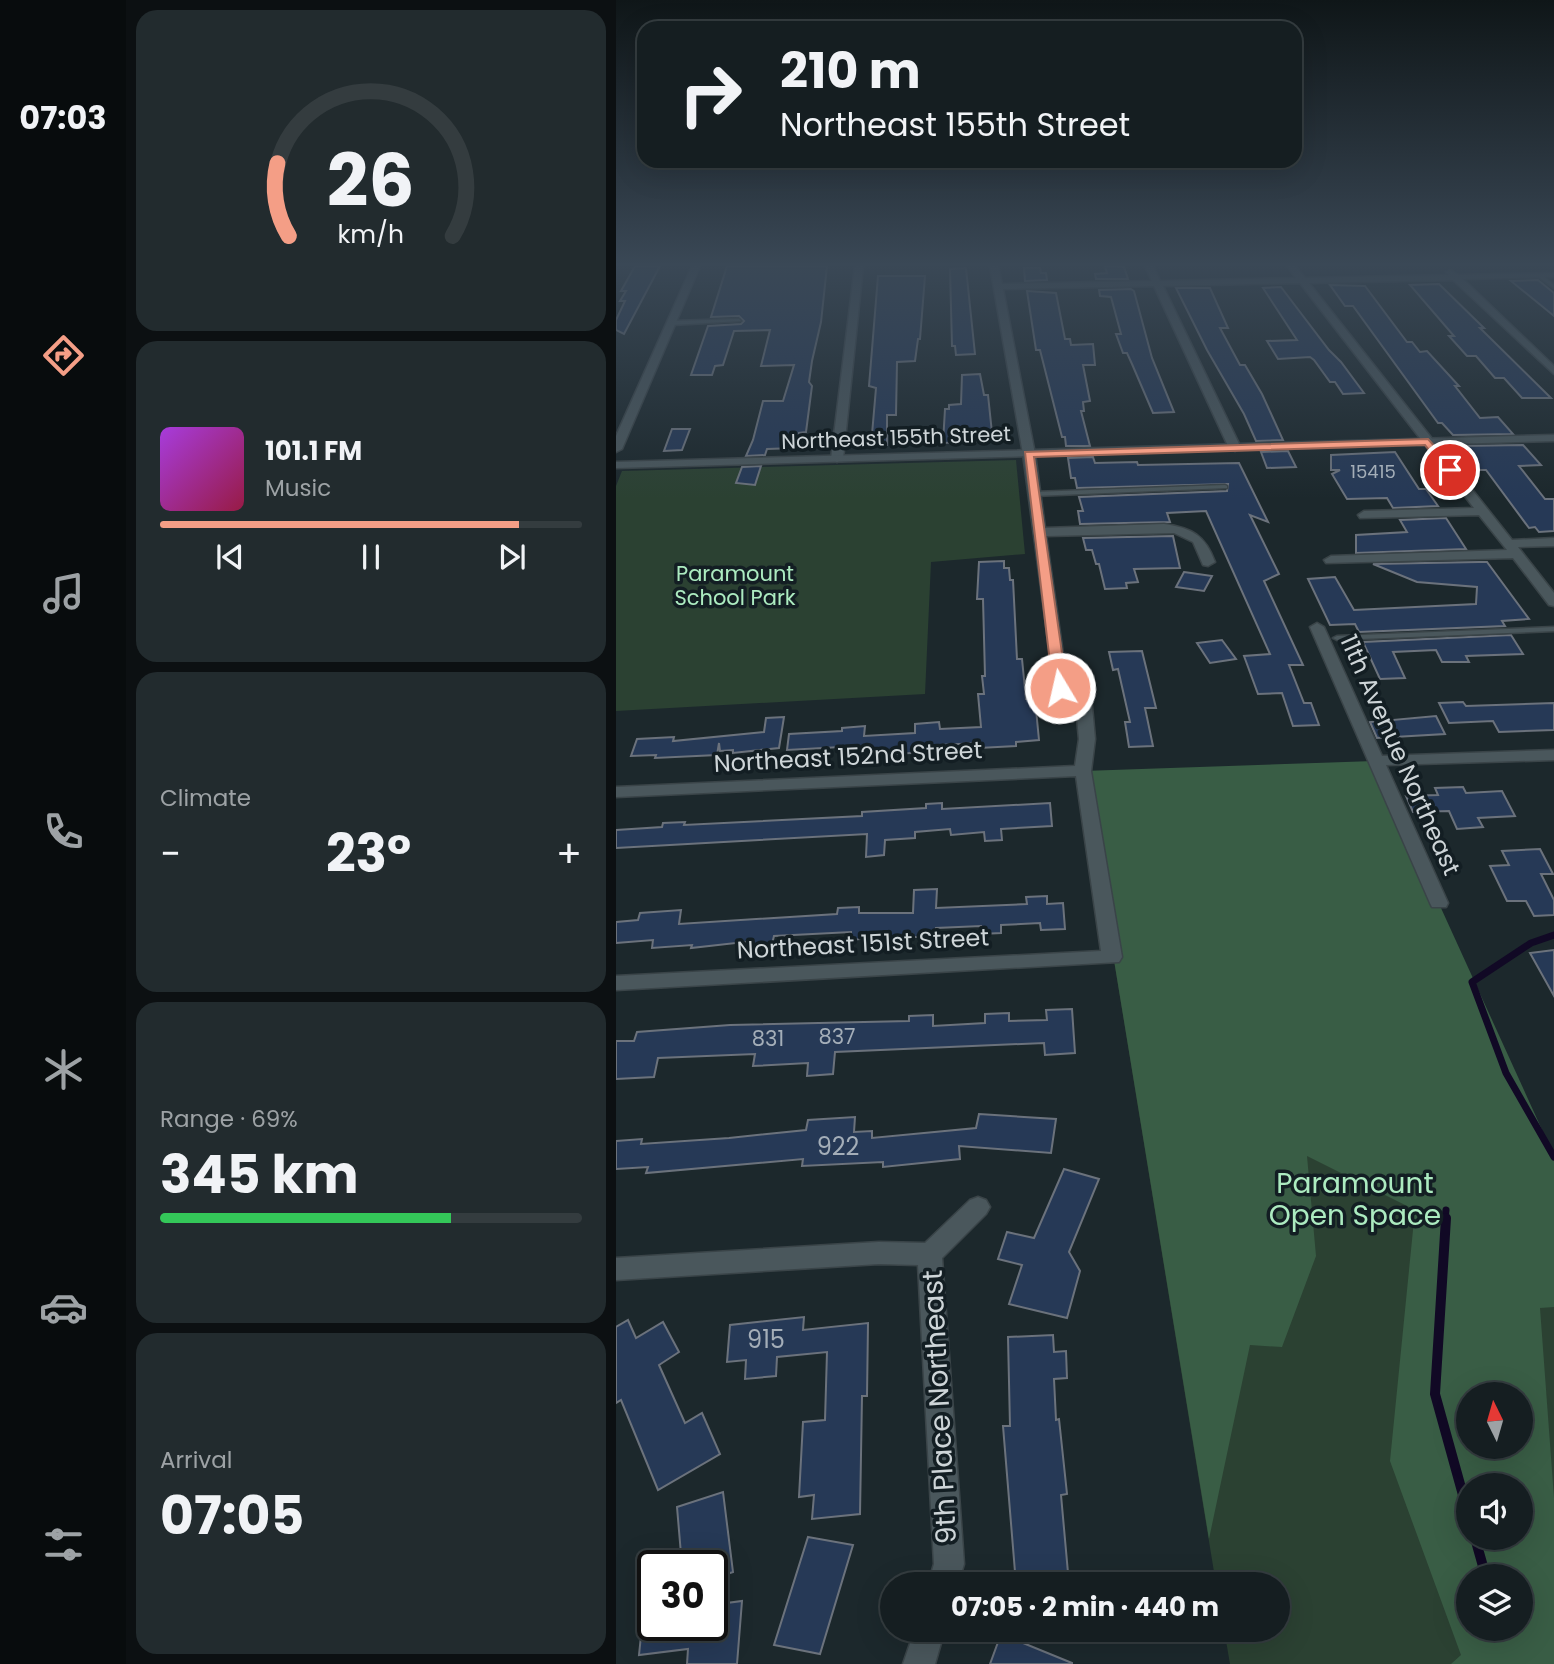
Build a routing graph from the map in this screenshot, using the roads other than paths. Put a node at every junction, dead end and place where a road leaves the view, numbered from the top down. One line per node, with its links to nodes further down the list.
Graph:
1 (663, 344): 11 (street)
2 (850, 344): 13 (street)
3 (1009, 344): 12 (street)
4 (1186, 344): 10 (street)
5 (1352, 344): 9 (street)
6 (1525, 344): 7 (street)
7 (1554, 371)
8 (1554, 438): 9 (street, Northeast 155th Street)
9 (1428, 442): 10 (street, Northeast 155th Street); 17 (street)
10 (1235, 448): 12 (street, Northeast 155th Street)
11 (616, 449)
12 (1029, 454): 13 (street, Northeast 155th Street); 16 (street)
13 (837, 459): 14 (street, Northeast 155th Street)
14 (616, 465)
15 (1225, 487): 16 (lane)
16 (1034, 494): 19 (street)
17 (1482, 511): 18 (street); 21 (street)
18 (1364, 514)
19 (1039, 532): 23 (street); 29 (street)
20 (1554, 542): 21 (street)
21 (1512, 549): 22 (street); 24 (street)
22 (1331, 560)
23 (1208, 562)
24 (1549, 589): 25 (street)
25 (1554, 602)
26 (1317, 627): 32 (street, 11th Avenue Northeast)
27 (1554, 629): 28 (lane)
28 (1337, 638)
29 (1060, 688)
30 (1083, 696): 33 (street)
31 (1554, 755): 32 (street)
32 (1374, 761): 35 (street, 11th Avenue Northeast)
33 (1083, 771): 34 (street, Northeast 152nd Street); 36 (street, Northeast 151st Street)
34 (616, 792)
35 (1439, 903)
36 (616, 984)
37 (978, 1207): 38 (street, 9th Place Northeast)
38 (930, 1254): 39 (street); 40 (street, 9th Place Northeast)
39 (616, 1269)
40 (947, 1572)
41 (926, 1642): 42 (street)
42 (919, 1664)

